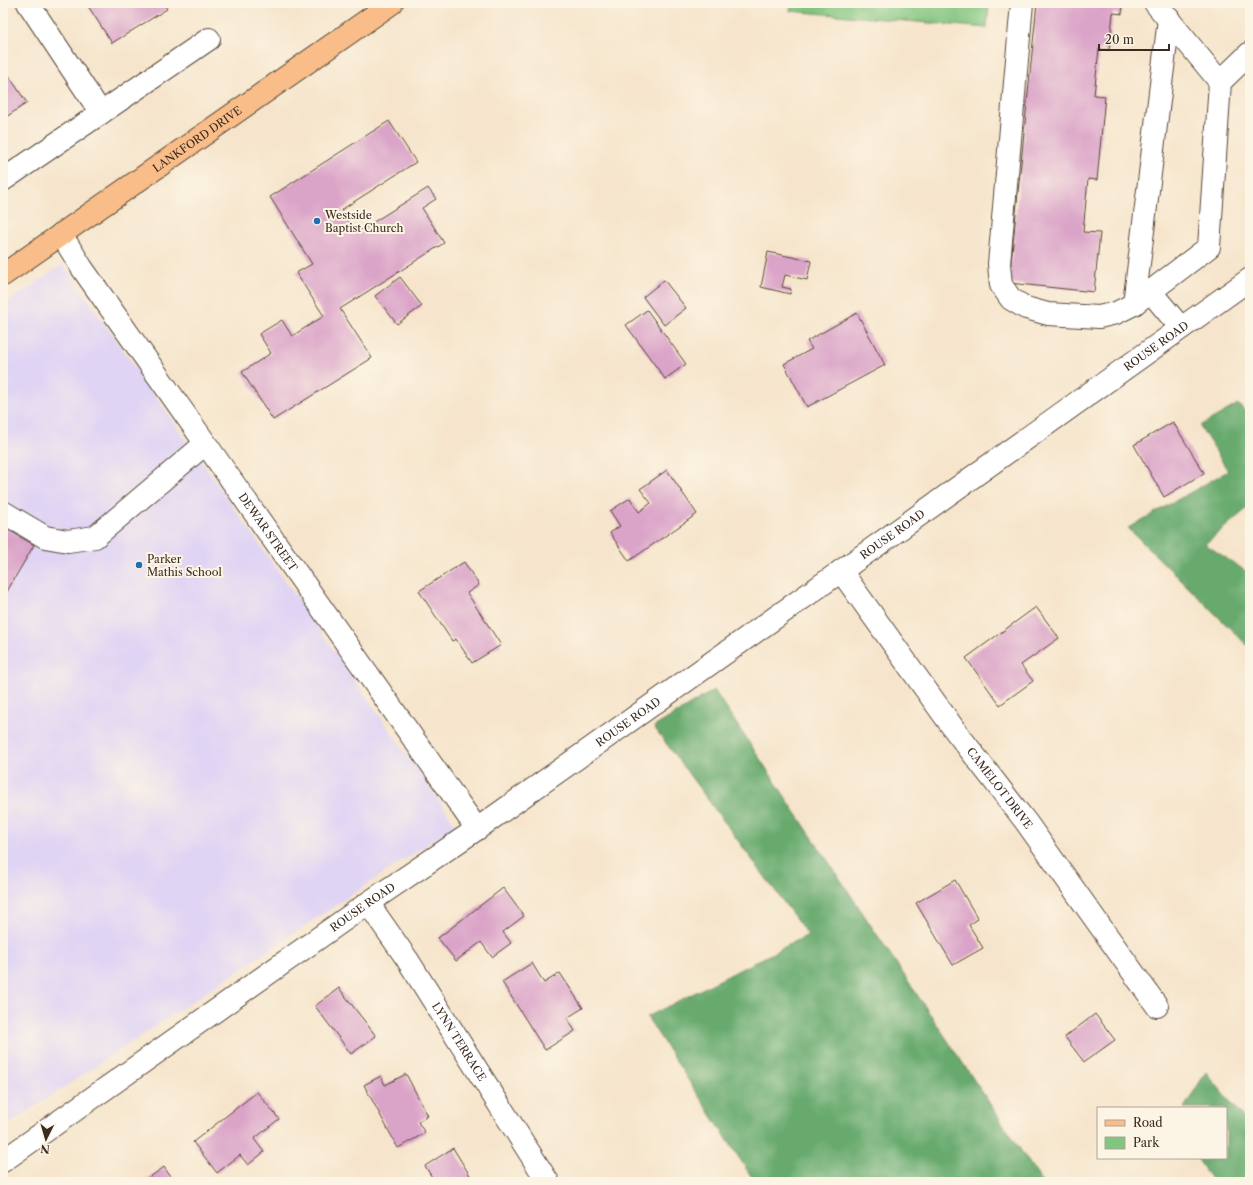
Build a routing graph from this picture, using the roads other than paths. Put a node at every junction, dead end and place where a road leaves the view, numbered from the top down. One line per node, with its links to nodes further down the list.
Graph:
1 (28, 3): 8 (street)
2 (392, 3): 10 (main road, LANKFORD DRIVE)
3 (1022, 3): 13 (street)
4 (1162, 11): 7 (street); 13 (street)
5 (209, 39): 8 (street)
6 (1250, 53): 7 (street)
7 (1220, 82): 13 (street)
8 (102, 113): 9 (street)
9 (3, 180)
10 (61, 234): 11 (main road, LANKFORD DRIVE); 15 (street, DEWAR STREET)
11 (5, 269)
12 (1250, 279): 14 (street, ROUSE ROAD)
13 (1142, 297): 14 (street)
14 (1181, 328): 17 (street, ROUSE ROAD)
15 (205, 444): 16 (street); 18 (street, DEWAR STREET)
16 (3, 512)
17 (842, 571): 18 (street, ROUSE ROAD); 20 (street, CAMELOT DRIVE)
18 (477, 829): 19 (street, ROUSE ROAD)
19 (368, 903): 21 (street, ROUSE ROAD); 22 (street, LYNN TERRACE)
20 (1157, 1006)
21 (3, 1161)
22 (548, 1182)

